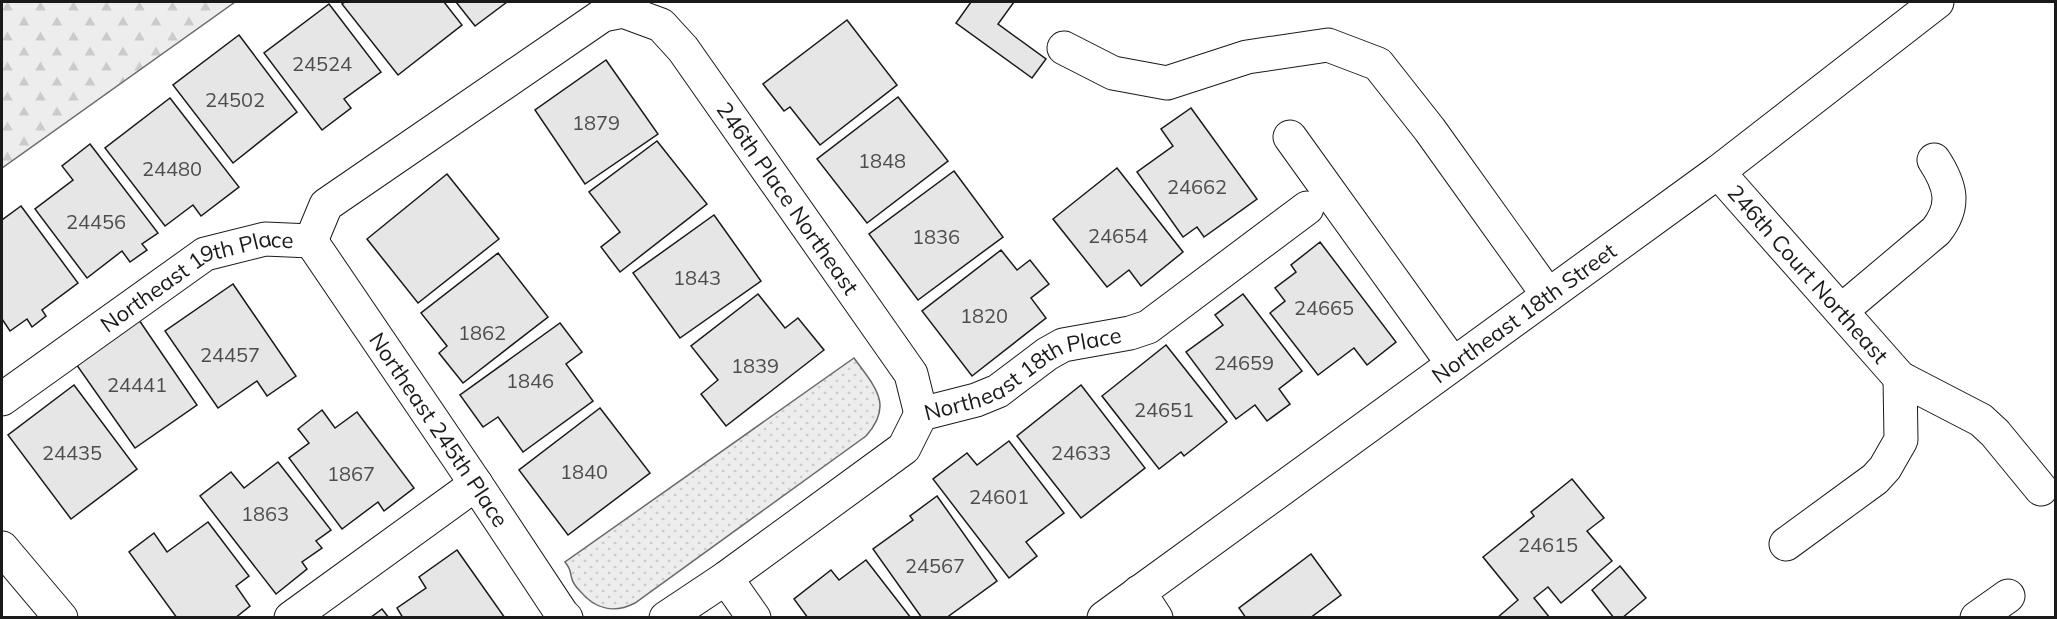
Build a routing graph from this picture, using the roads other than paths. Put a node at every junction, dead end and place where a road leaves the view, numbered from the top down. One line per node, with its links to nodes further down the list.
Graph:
1 (1929, 4): 6 (street, Northeast 18th Street)
2 (623, 11): 8 (street, Northeast 19th Place); 14 (street, 246th Place Northeast)
3 (1064, 48): 9 (street)
4 (1290, 137): 11 (street)
5 (1934, 160): 10 (street)
6 (1718, 172): 9 (street, Northeast 18th Street); 10 (street, 246th Court Northeast)
7 (1307, 208): 14 (street, Northeast 18th Place)
8 (311, 241): 13 (street, Northeast 19th Place); 15 (street, Northeast 245th Place)
9 (1548, 295): 11 (street, Northeast 18th Street)
10 (1841, 311): 12 (street, 246th Court Northeast)
11 (1453, 364): 21 (street, Northeast 18th Street)
12 (1900, 378): 16 (street); 17 (street)
13 (2, 399)
14 (921, 414): 19 (street, Northeast 18th Place)
15 (476, 484): 23 (street); 24 (street, Northeast 245th Place)
16 (2041, 489)
17 (1786, 544)
18 (2, 548): 22 (street)
19 (726, 578): 25 (street, Northeast 18th Place); 26 (street)
20 (2008, 596): 28 (street)
21 (1147, 605): 27 (street, Northeast 18th Street)
22 (62, 618)
23 (291, 618)
24 (566, 618)
25 (666, 618)
26 (754, 618)
27 (1104, 618)
28 (1977, 618)

